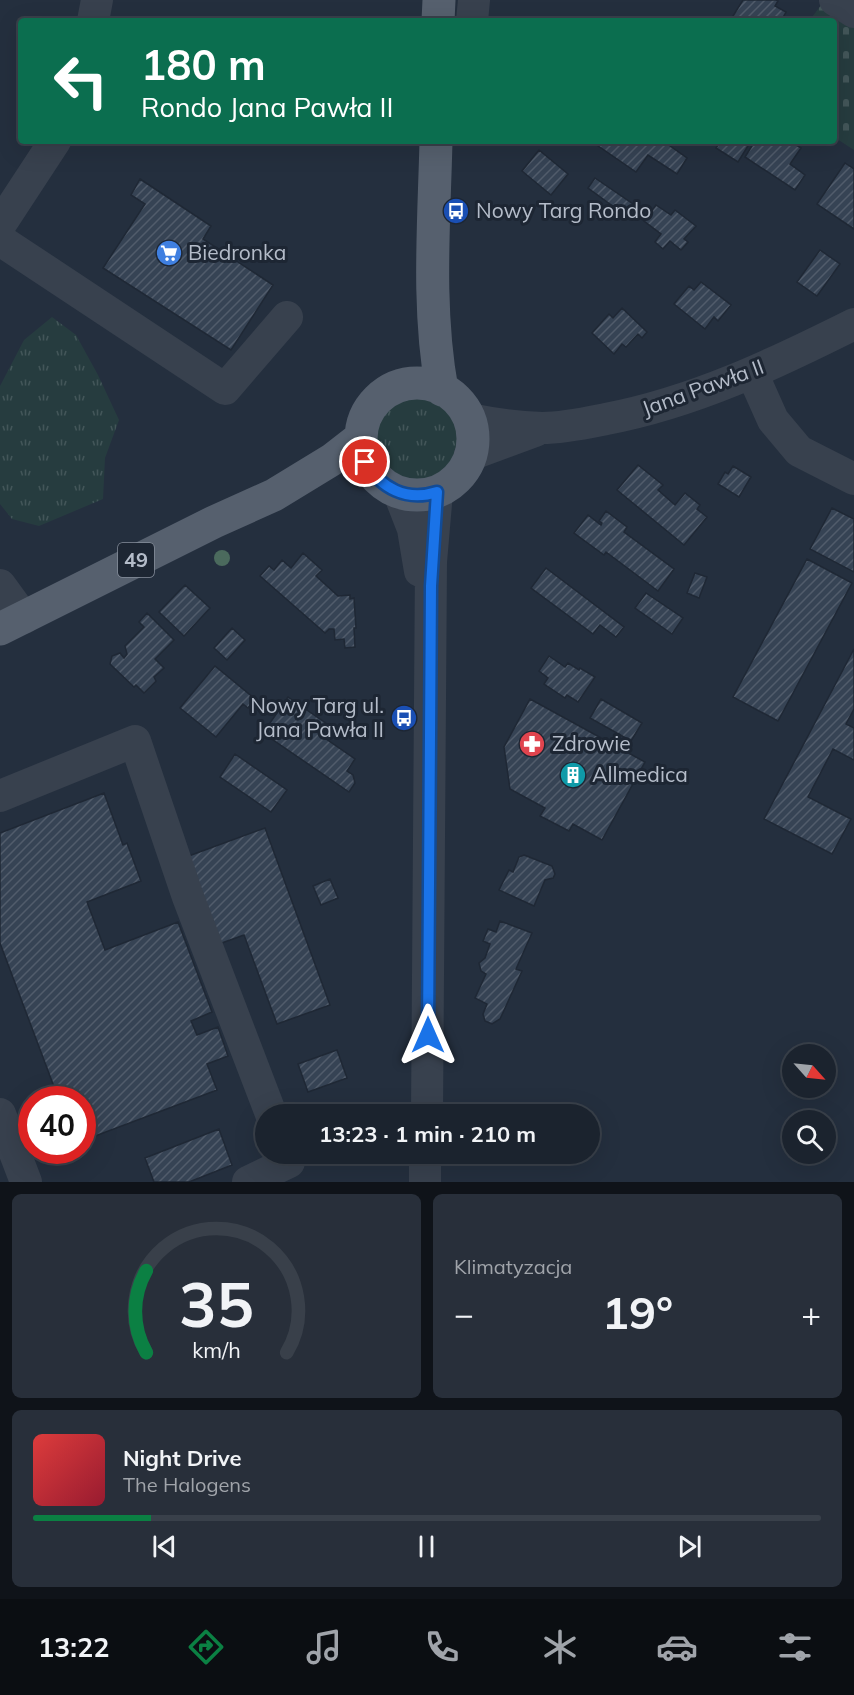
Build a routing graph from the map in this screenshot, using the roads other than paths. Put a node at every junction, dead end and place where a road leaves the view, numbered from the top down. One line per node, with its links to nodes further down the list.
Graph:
1 (97, 0): 6 (street)
2 (439, 0): 7 (main road)
3 (474, 0): 8 (street)
4 (835, 0): 5 (street)
5 (854, 12)
6 (94, 18)
7 (438, 18)
8 (472, 18)
9 (53, 144): 11 (street)
10 (436, 144): 13 (main road)
11 (0, 225)
12 (0, 240): 14 (street)
13 (433, 278): 17 (main road); 18 (main road)
14 (287, 316)
15 (854, 324): 16 (street, Jana Pawła II)
16 (752, 373): 20 (street, Jana Pawła II); 23 (street)
17 (403, 385): 18 (main road); 21 (main road)
18 (442, 390): 19 (main road)
19 (469, 419): 20 (street, Jana Pawła II); 22 (main road)
20 (544, 428): 22 (street, Jana Pawła II)
21 (360, 438): 24 (main road); 26 (main road, 49)
22 (470, 455): 25 (main road)
23 (854, 479)
24 (386, 484): 25 (main road, 49); 26 (main road, 49); 29 (street)
25 (437, 492): 29 (street)
26 (274, 495): 28 (main road, 49)
27 (0, 585): 28 (street)
28 (12, 624)
29 (430, 634): 32 (street)
30 (0, 796): 31 (street)
31 (267, 1104)
32 (426, 1104)
33 (0, 1114): 36 (street)
34 (285, 1164): 37 (street)
35 (425, 1164): 38 (street)
36 (26, 1182)
37 (248, 1182)
38 (425, 1182)

